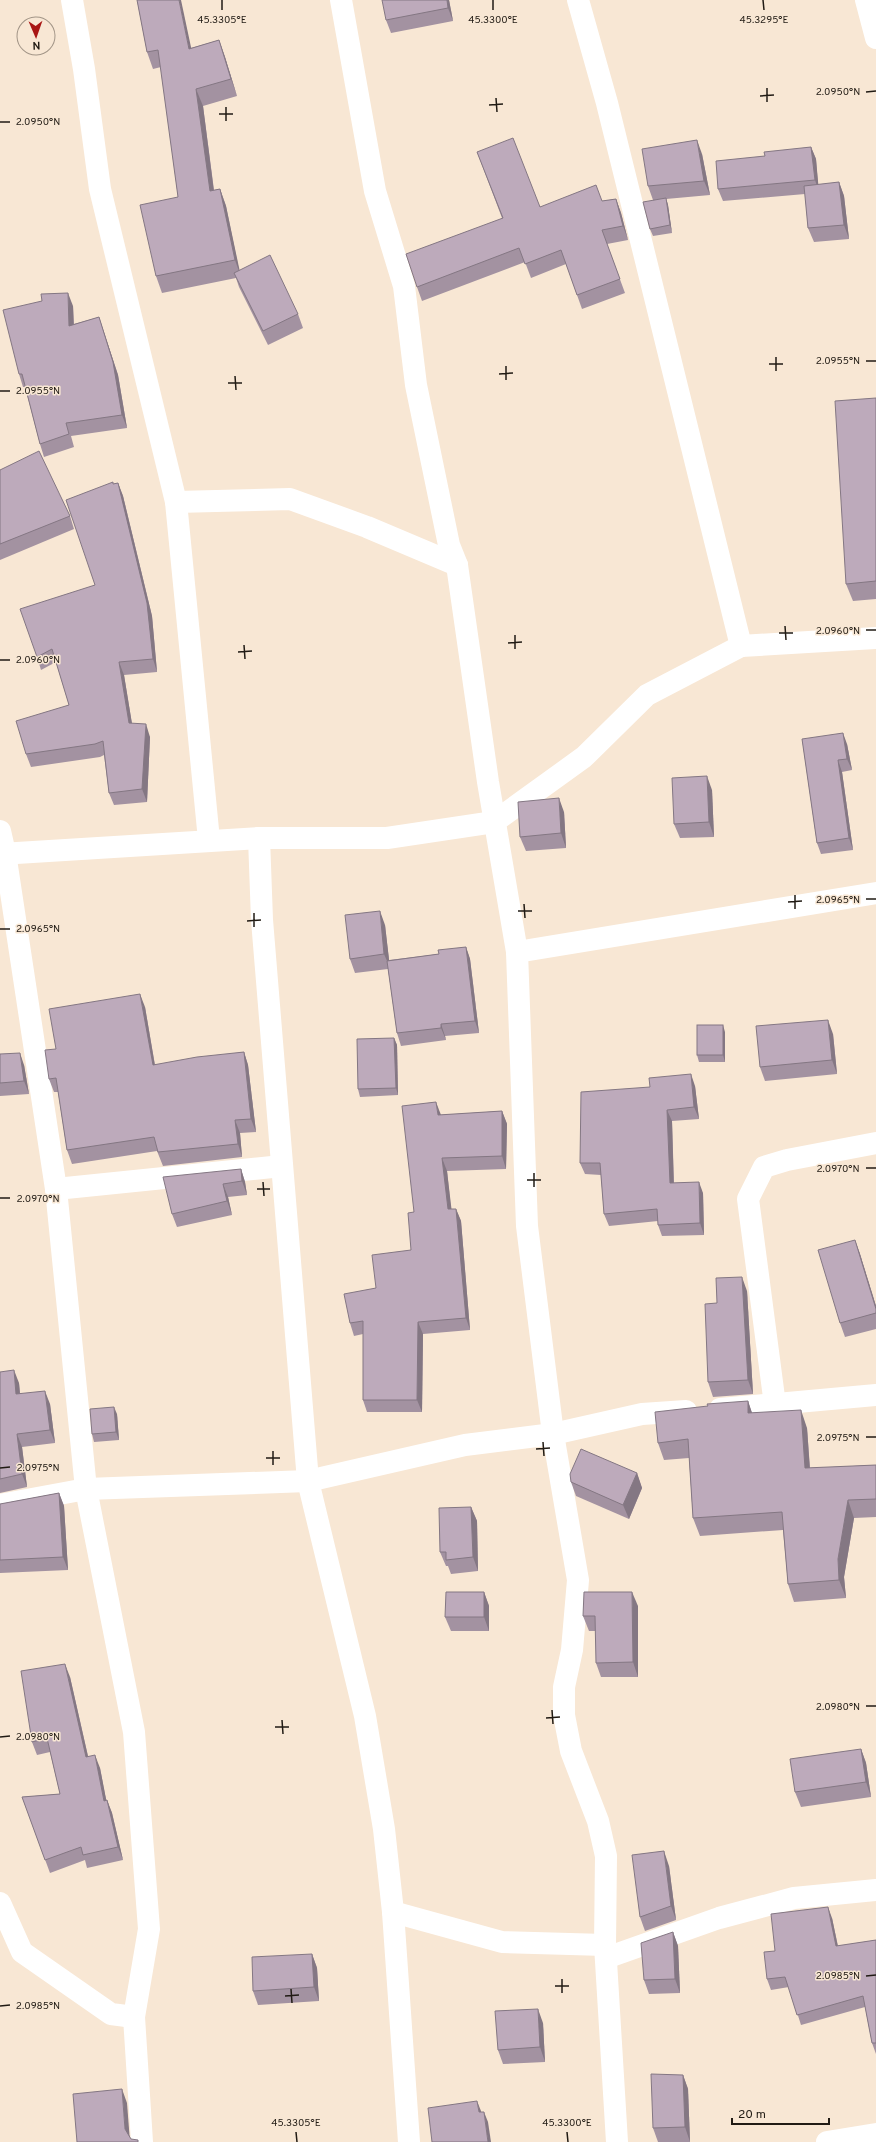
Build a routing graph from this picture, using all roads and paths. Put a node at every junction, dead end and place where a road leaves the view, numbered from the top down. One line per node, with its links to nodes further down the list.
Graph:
1 (72, 0): 6 (street)
2 (341, 0): 7 (street)
3 (578, 0): 9 (street)
4 (866, 0): 5 (street)
5 (876, 38)
6 (176, 502): 7 (street); 13 (street)
7 (457, 565): 10 (street)
8 (876, 638): 9 (street)
9 (740, 646): 10 (street)
10 (494, 822): 12 (street); 16 (street)
11 (0, 831): 14 (street)
12 (259, 838): 13 (street); 18 (street)
13 (209, 840): 14 (street)
14 (3, 854): 19 (street)
15 (876, 893): 16 (street)
16 (517, 952): 22 (street)
17 (876, 1143): 21 (street)
18 (282, 1166): 19 (street); 23 (street)
19 (56, 1189): 24 (street)
20 (876, 1395): 21 (street)
21 (775, 1406): 22 (street)
22 (553, 1434): 23 (street); 29 (street)
23 (308, 1481): 24 (street); 28 (street)
24 (86, 1489): 25 (street); 30 (street)
25 (0, 1505)
26 (876, 1890): 29 (street)
27 (0, 1903): 30 (street)
28 (393, 1912): 29 (street); 33 (street)
29 (606, 1952): 34 (street)
30 (134, 2017): 32 (street)
31 (876, 2134): 35 (street)
32 (142, 2142)
33 (409, 2142)
34 (617, 2142)
35 (827, 2142)

